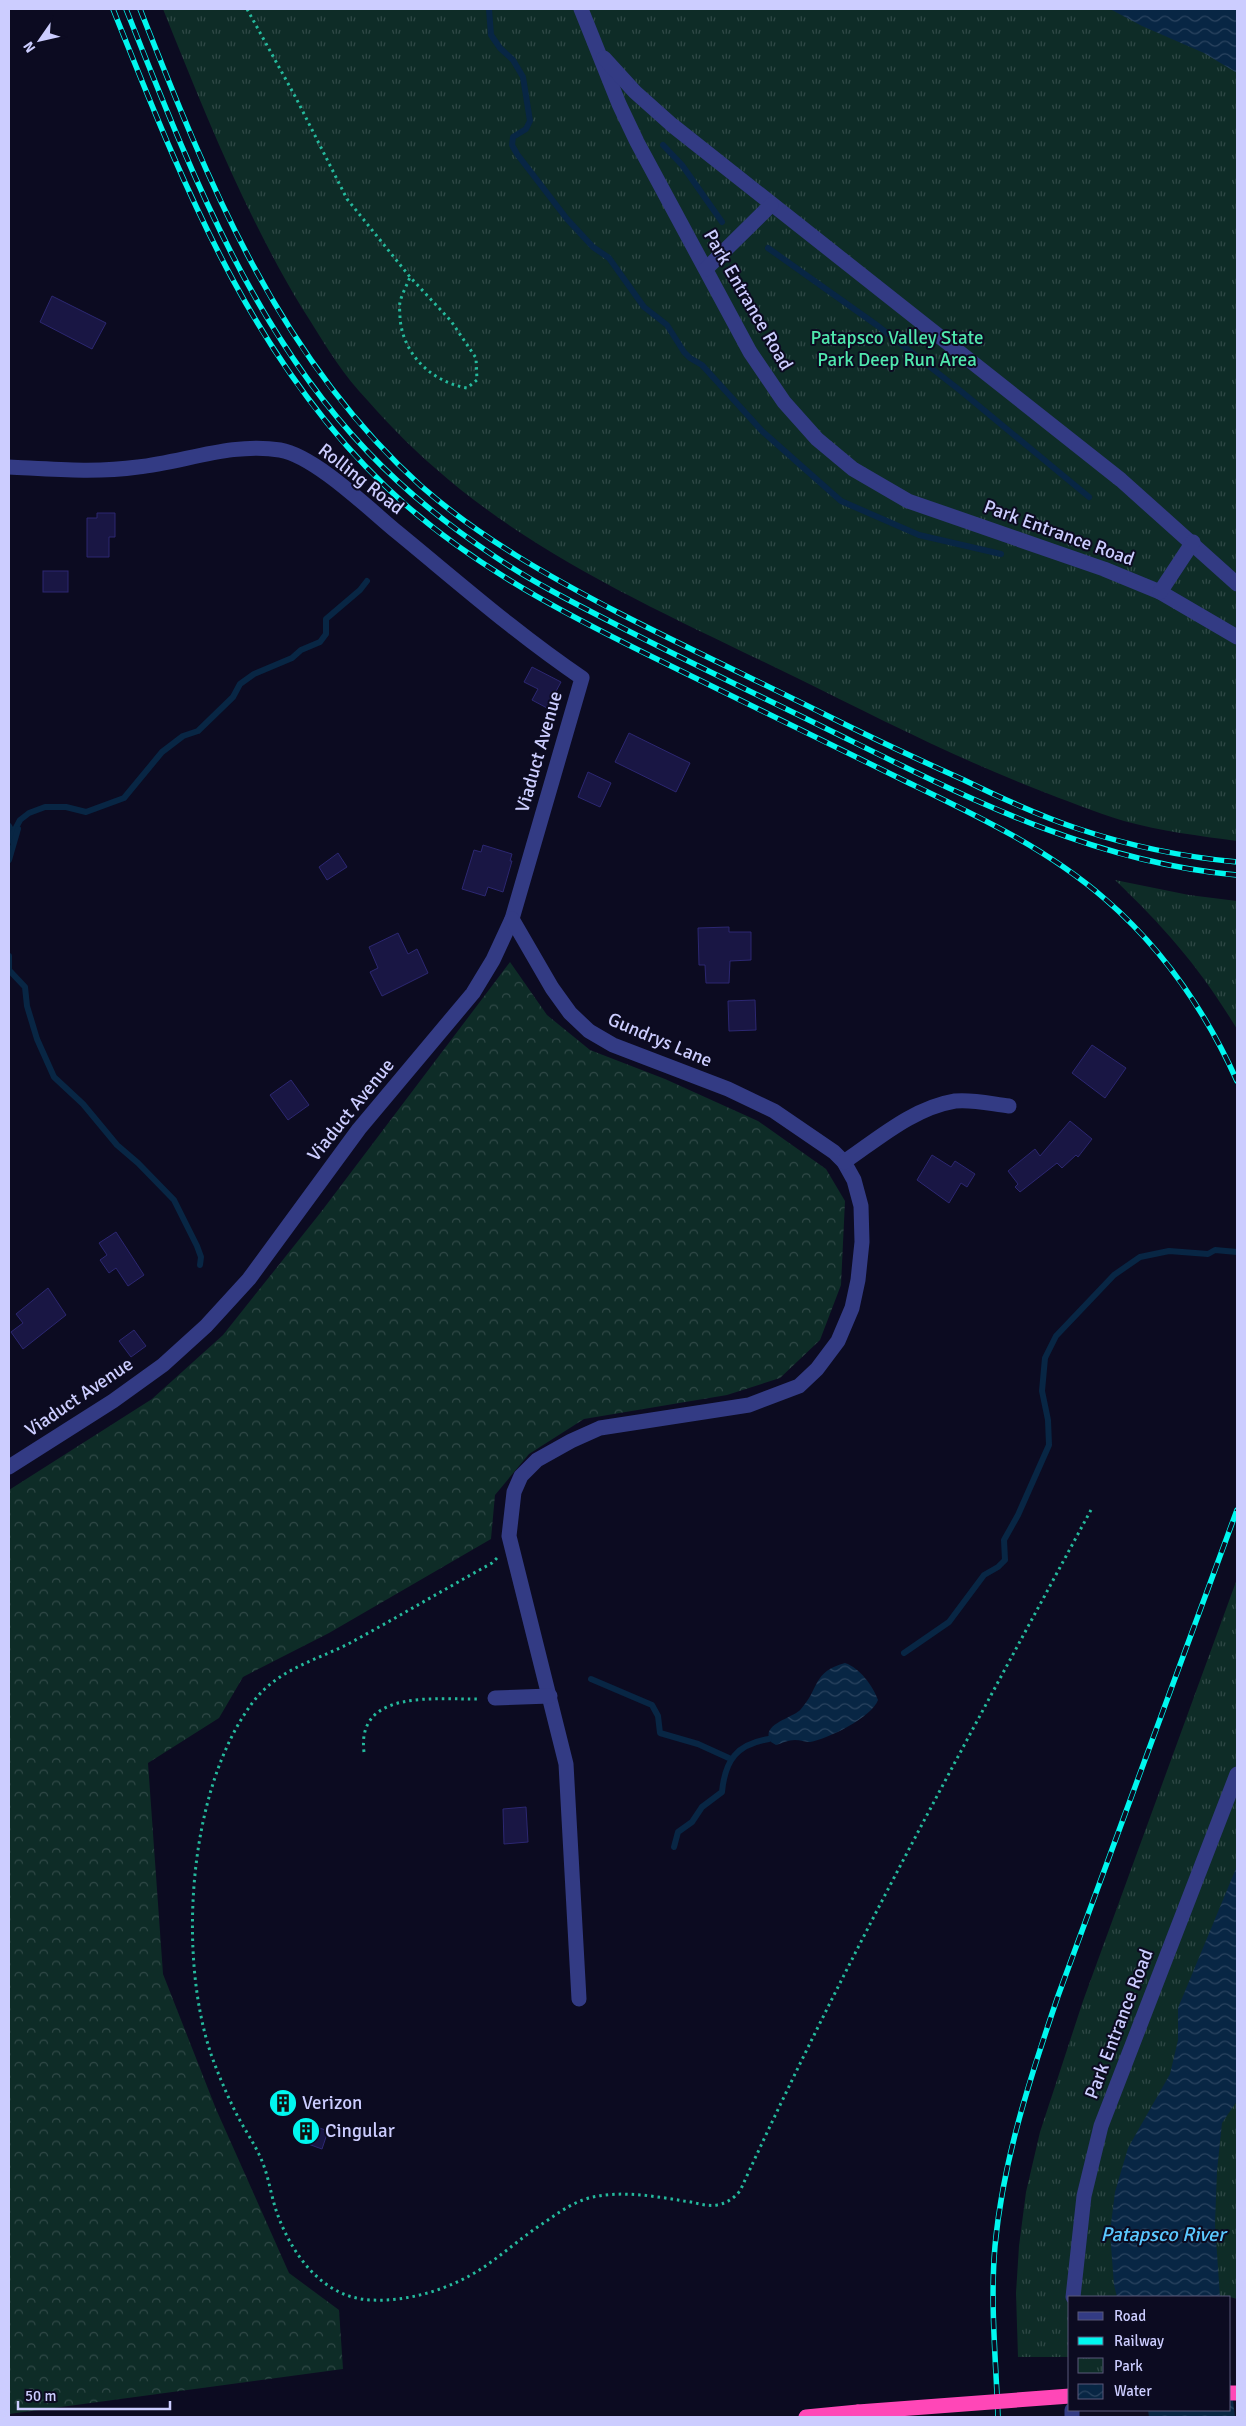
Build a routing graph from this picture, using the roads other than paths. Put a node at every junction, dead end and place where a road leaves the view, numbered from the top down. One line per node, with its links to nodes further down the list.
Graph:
1 (581, 9): 2 (street, Park Entrance Road)
2 (596, 49): 3 (street, Park Entrance Road); 4 (street, Park Entrance Road)
3 (771, 205): 4 (street); 6 (street, Park Entrance Road)
4 (706, 270): 8 (street, Park Entrance Road)
5 (9, 467): 10 (street, Rolling Road)
6 (1193, 542): 7 (street, Park Entrance Road); 8 (street)
7 (1237, 584)
8 (1160, 592): 9 (street, Park Entrance Road)
9 (1237, 637)
10 (582, 678): 11 (street, Viaduct Avenue)
11 (512, 919): 13 (street, Gundrys Lane); 14 (street, Viaduct Avenue)
12 (1009, 1106): 13 (street)
13 (839, 1157): 15 (street)
14 (9, 1467)
15 (550, 1696): 16 (street); 18 (street)
16 (495, 1698)
17 (1237, 1774): 19 (street, Park Entrance Road)
18 (579, 1999)
19 (1072, 2296)
20 (1068, 2396): 21 (highway, bridge)
21 (806, 2417)

